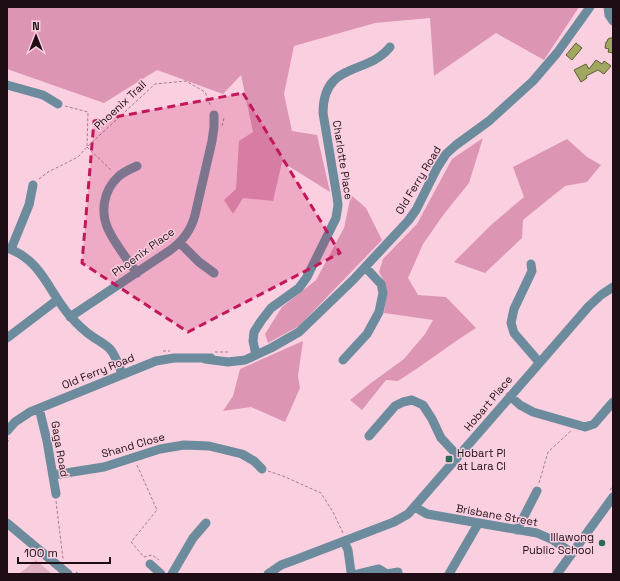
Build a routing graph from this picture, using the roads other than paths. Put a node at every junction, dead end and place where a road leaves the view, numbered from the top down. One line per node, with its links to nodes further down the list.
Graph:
1 (590, 7): 13 (street, Old Ferry Road)
2 (608, 7): 3 (street)
3 (613, 21)
4 (390, 47): 20 (street, Charlotte Place)
5 (7, 85): 6 (street)
6 (58, 104)
7 (214, 115): 10 (street, Phoenix Place)
8 (137, 166): 14 (street)
9 (33, 185): 11 (street)
10 (180, 243): 14 (street, Phoenix Place); 15 (street)
11 (9, 248): 17 (street)
12 (531, 264): 22 (street)
13 (365, 266): 20 (street, Old Ferry Road); 21 (street)
14 (137, 273): 18 (street, Phoenix Place)
15 (214, 273)
16 (613, 287): 22 (street, Hobart Place)
17 (57, 300): 18 (street); 19 (street)
18 (70, 317): 23 (street)
19 (7, 338)
20 (256, 355): 23 (street, Old Ferry Road)
21 (343, 360)
22 (539, 362): 24 (street, Hobart Place)
23 (122, 374): 26 (street, Old Ferry Road)
24 (510, 396): 25 (street); 29 (street, Hobart Place)
25 (613, 402)
26 (39, 408): 27 (street, Old Ferry Road); 31 (street, Gaga Road)
27 (7, 430)
28 (369, 436): 29 (street)
29 (458, 456): 35 (street, Hobart Place)
30 (262, 469): 31 (street, Shand Close)
31 (53, 476): 33 (street, Gaga Road)
32 (537, 491): 39 (street)
33 (56, 494)
34 (613, 497): 41 (street)
35 (415, 507): 38 (street, Brisbane Street); 40 (street, Hobart Place)
36 (7, 523): 43 (street)
37 (206, 523): 46 (street)
38 (478, 524): 39 (street, Brisbane Street); 50 (street)
39 (517, 530): 41 (street, Brisbane Street)
40 (345, 541): 47 (street, Hobart Place); 48 (street)
41 (572, 553): 51 (street)
42 (150, 564): 45 (street)
43 (65, 572)
44 (398, 572): 49 (street)
45 (161, 574)
46 (172, 574)
47 (268, 574)
48 (354, 574)
49 (358, 574)
50 (449, 574)
51 (557, 574)

